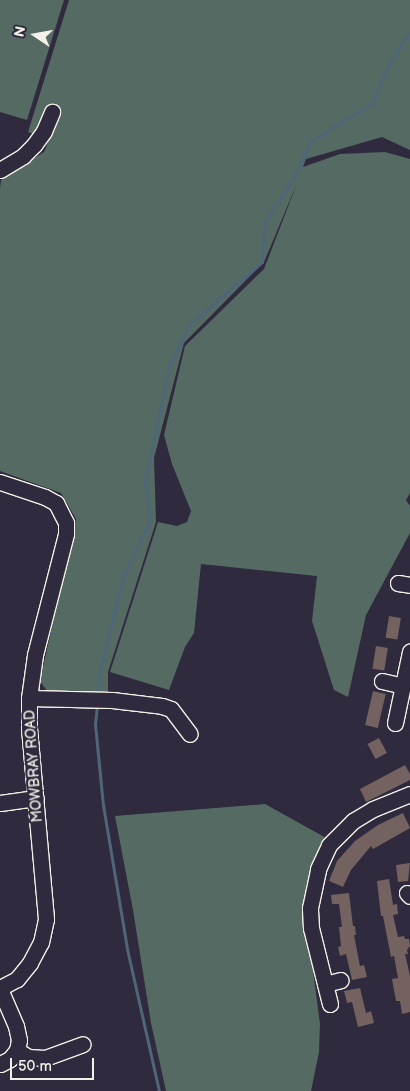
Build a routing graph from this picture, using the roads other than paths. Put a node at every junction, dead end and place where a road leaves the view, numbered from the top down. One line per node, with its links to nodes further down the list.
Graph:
1 (52, 112): 2 (street)
2 (0, 170)
3 (0, 482): 7 (street, MOWBRAY ROAD)
4 (410, 652): 6 (street)
5 (382, 682): 6 (street)
6 (402, 686): 8 (street)
7 (29, 698): 9 (street); 11 (street, MOWBRAY ROAD)
8 (395, 723)
9 (190, 734)
10 (410, 794): 14 (street)
11 (36, 798): 12 (street); 15 (street, MOWBRAY ROAD)
12 (0, 803)
13 (342, 980): 14 (street)
14 (325, 984): 16 (street)
15 (0, 989): 18 (street)
16 (330, 1004)
17 (83, 1044): 18 (street)
18 (17, 1050): 19 (street)
19 (0, 1064)

